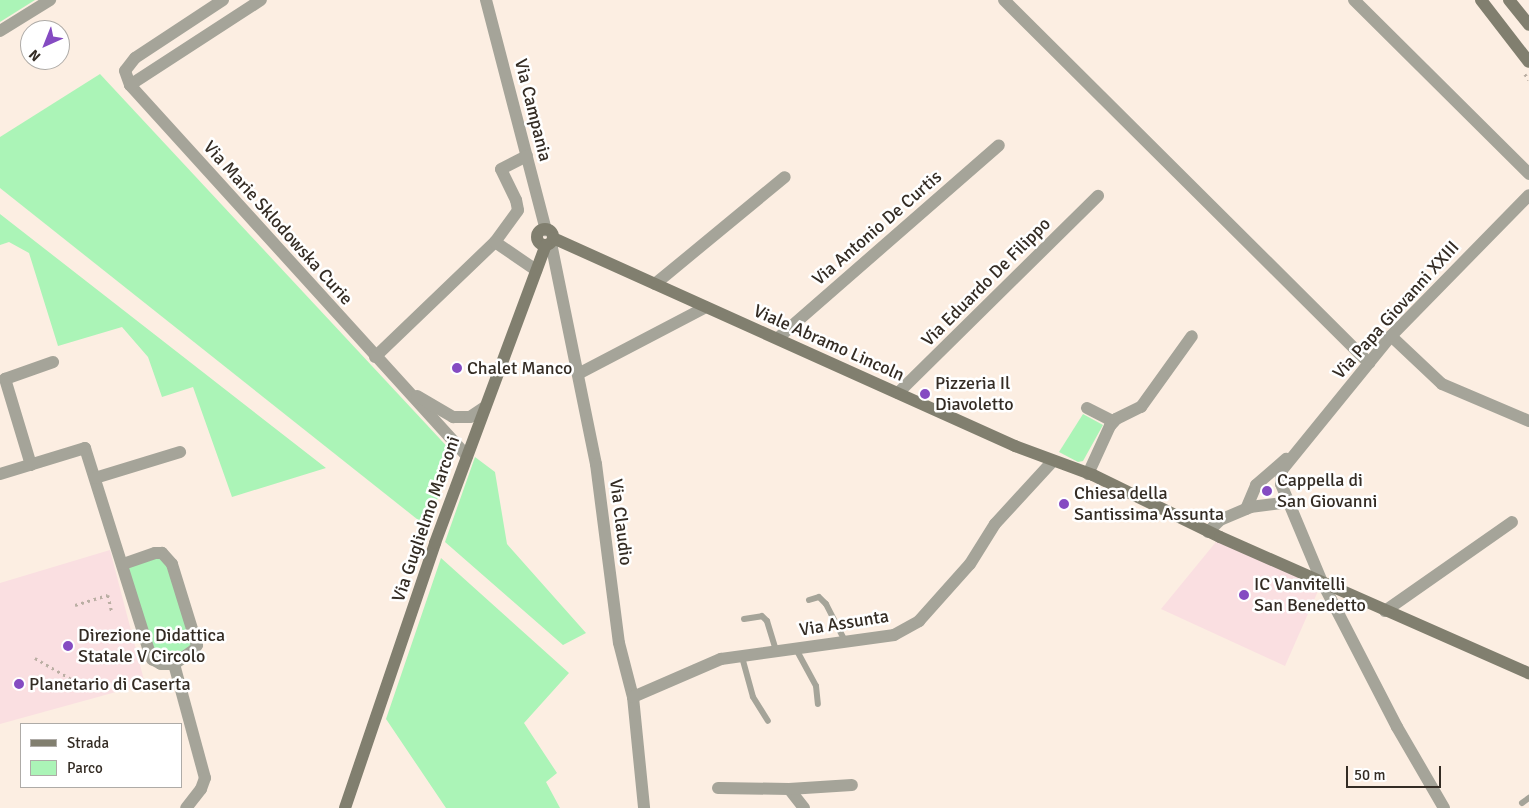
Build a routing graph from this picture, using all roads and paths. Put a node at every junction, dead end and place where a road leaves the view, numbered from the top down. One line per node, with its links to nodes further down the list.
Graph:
1 (50, 0): 11 (street)
2 (223, 0): 13 (street)
3 (261, 0): 13 (street)
4 (499, 0): 9 (street)
5 (1004, 0): 30 (street)
6 (1354, 0): 16 (street)
7 (1480, 0): 12 (street)
8 (1509, 0): 10 (street)
9 (487, 4): 15 (street, Via Campania)
10 (1529, 26)
11 (0, 31)
12 (1529, 62)
13 (130, 85): 28 (street, Via Marie Sklodowska Curie)
14 (999, 145): 27 (street, Via Antonio De Curtis)
15 (527, 156): 20 (street, Via Campania); 21 (street)
16 (1529, 174)
17 (785, 177): 23 (street)
18 (1529, 195): 26 (street, Via Papa Giovanni XXIII)
19 (1098, 196): 33 (street, Via Eduardo De Filippo)
20 (549, 239): 22 (street, Via Guglielmo Marconi); 23 (street, Viale Abramo Lincoln); 31 (street, Via Claudio)
21 (495, 242): 22 (street); 28 (street)
22 (536, 270): 34 (street, Via Guglielmo Marconi)
23 (655, 284): 24 (street, Viale Abramo Lincoln)
24 (706, 307): 27 (street, Viale Abramo Lincoln); 31 (street)
25 (1192, 336): 37 (street)
26 (1391, 336): 30 (street, Via Papa Giovanni XXIII); 36 (street)
27 (778, 338): 33 (street, Viale Abramo Lincoln)
28 (375, 357): 32 (street, Via Marie Sklodowska Curie)
29 (54, 362): 42 (street)
30 (1369, 363): 39 (street, Via Papa Giovanni XXIII)
31 (578, 374): 65 (street, Via Claudio)
32 (400, 384): 34 (street, Via Marie Sklodowska Curie); 40 (street, Via Marie Sklodowska Curie)
33 (898, 393): 41 (street, Viale Abramo Lincoln)
34 (485, 407): 40 (street, Via Guglielmo Marconi)
35 (1087, 408): 37 (street)
36 (1529, 420)
37 (1114, 422): 44 (street)
38 (180, 452): 45 (street)
39 (1294, 453): 46 (street, Via Papa Giovanni XXIII); 47 (street, Via Papa Giovanni XXIII)
40 (466, 456): 74 (street, Via Guglielmo Marconi)
41 (1052, 462): 44 (street, Viale Abramo Lincoln); 57 (street, Via Assunta)
42 (31, 464): 43 (street); 45 (street)
43 (0, 474)
44 (1088, 474): 49 (street, Viale Abramo Lincoln)
45 (95, 478): 50 (street)
46 (1288, 502): 47 (street); 51 (street, Via Papa Giovanni XXIII)
47 (1246, 509): 49 (street)
48 (1512, 522): 54 (street)
49 (1208, 532): 51 (street, Viale Abramo Lincoln)
50 (123, 564): 62 (street); 62 (street)
51 (1322, 582): 54 (street, Viale Abramo Lincoln); 77 (street, Via Papa Giovanni XXIII)
52 (809, 600): 57 (lane)
53 (75, 605): 55 (path)
54 (1385, 611): 63 (street, Viale Abramo Lincoln)
55 (112, 614)
56 (744, 619): 59 (lane)
57 (845, 641): 58 (street, Via Assunta)
58 (796, 648): 59 (street, Via Assunta); 66 (lane)
59 (776, 652): 60 (street, Via Assunta)
60 (742, 657): 65 (street, Via Assunta); 67 (lane)
61 (35, 658): 64 (path)
62 (174, 664): 73 (street)
63 (1529, 673)
64 (73, 680)
65 (633, 697): 75 (street, Via Claudio)
66 (818, 704)
67 (768, 721)
68 (852, 785): 70 (street)
69 (718, 788): 70 (street)
70 (789, 789): 76 (street)
71 (1529, 798): 72 (lane)
72 (1522, 803)
73 (186, 808)
74 (345, 808)
75 (644, 808)
76 (804, 808)
77 (1444, 808)

